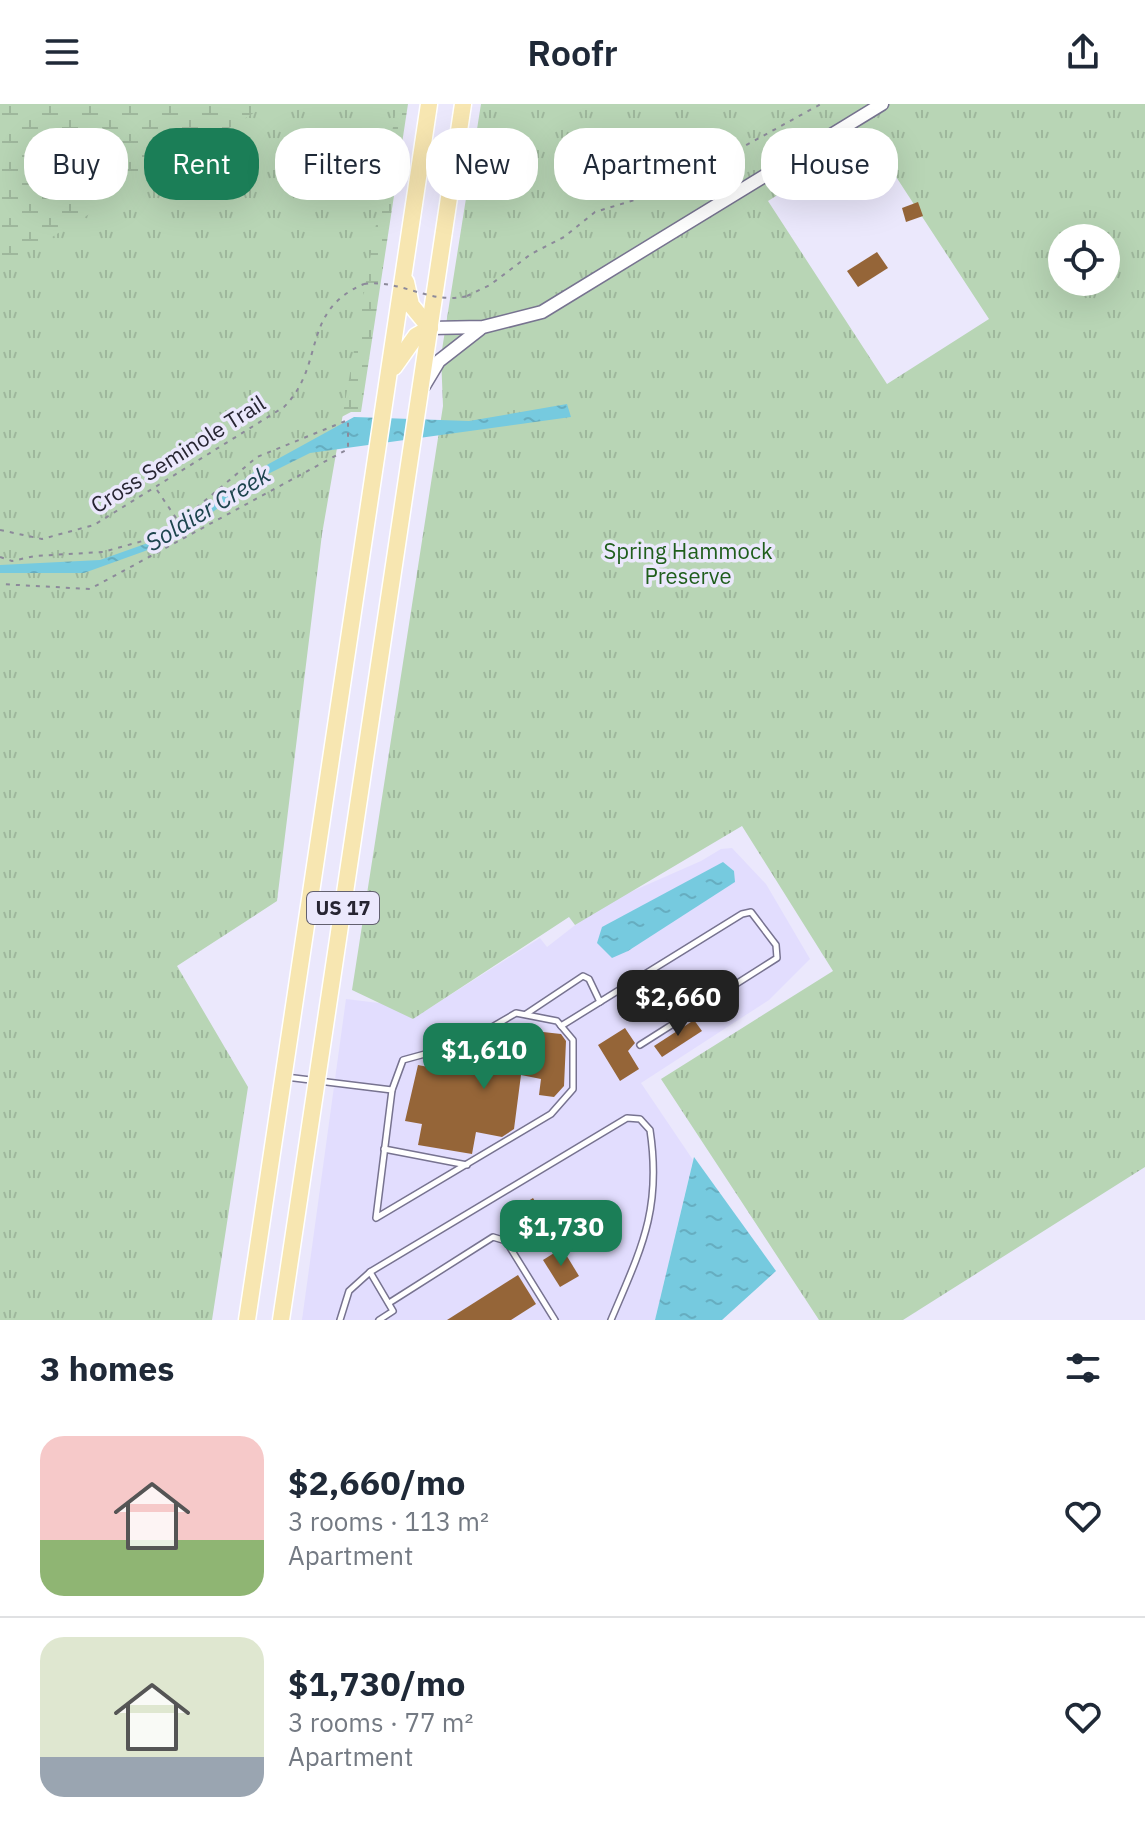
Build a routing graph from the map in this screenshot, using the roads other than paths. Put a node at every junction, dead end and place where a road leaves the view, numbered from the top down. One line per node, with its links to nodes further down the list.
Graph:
1 (429, 104): 4 (main road, US 17)
2 (463, 104): 6 (main road, US 17)
3 (882, 104): 5 (street)
4 (404, 272): 6 (main road); 7 (main road, US 17)
5 (483, 327): 6 (street); 8 (street)
6 (430, 328): 7 (main road); 8 (main road, US 17)
7 (389, 376): 13 (main road, US 17)
8 (419, 399): 14 (main road, US 17)
9 (600, 1002): 10 (lane); 11 (lane); 12 (lane)
10 (525, 1015): 11 (lane); 15 (lane)
11 (561, 1026): 17 (lane)
12 (640, 1045)
13 (284, 1077): 14 (lane); 20 (main road, US 17)
14 (317, 1082): 15 (lane); 21 (main road, US 17)
15 (392, 1090): 16 (lane)
16 (384, 1149): 17 (lane); 17 (lane)
17 (468, 1165)
18 (370, 1272): 19 (lane); 22 (lane); 25 (lane)
19 (389, 1303): 23 (lane); 24 (lane)
20 (247, 1320)
21 (281, 1320)
22 (340, 1320)
23 (379, 1320)
24 (555, 1320)
25 (611, 1320)

